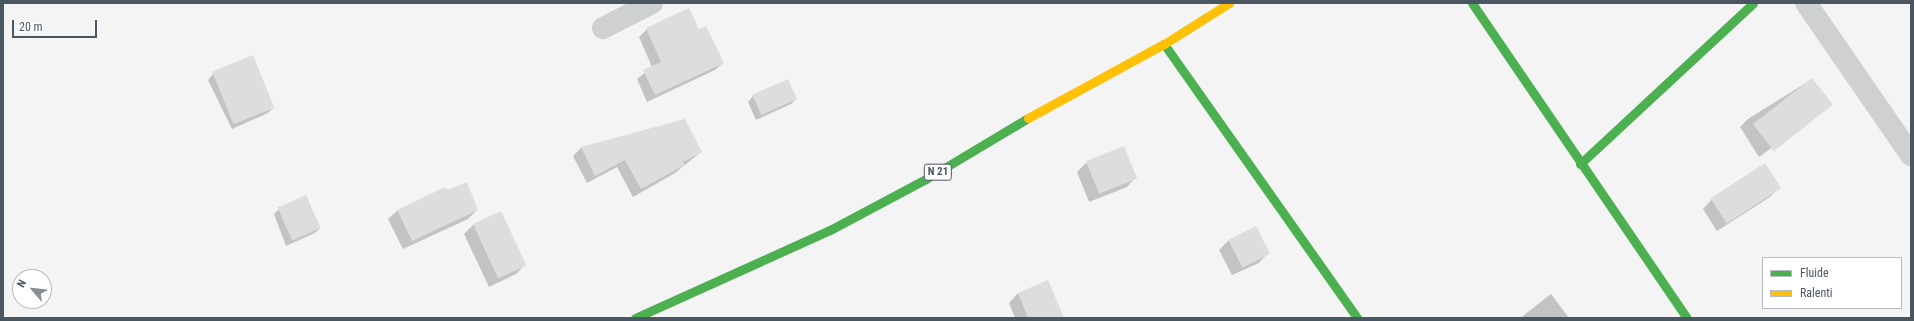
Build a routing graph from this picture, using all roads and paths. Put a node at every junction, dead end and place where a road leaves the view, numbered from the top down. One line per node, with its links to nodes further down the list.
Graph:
1 (652, 3): 6 (street)
2 (1229, 3): 7 (street, N 21)
3 (1472, 3): 9 (street)
4 (1753, 3): 9 (street)
5 (1806, 3): 8 (street)
6 (603, 28)
7 (1164, 44): 10 (street, N 21); 11 (street)
8 (1911, 155)
9 (1580, 164): 12 (street)
10 (635, 318)
11 (1357, 318)
12 (1687, 318)

